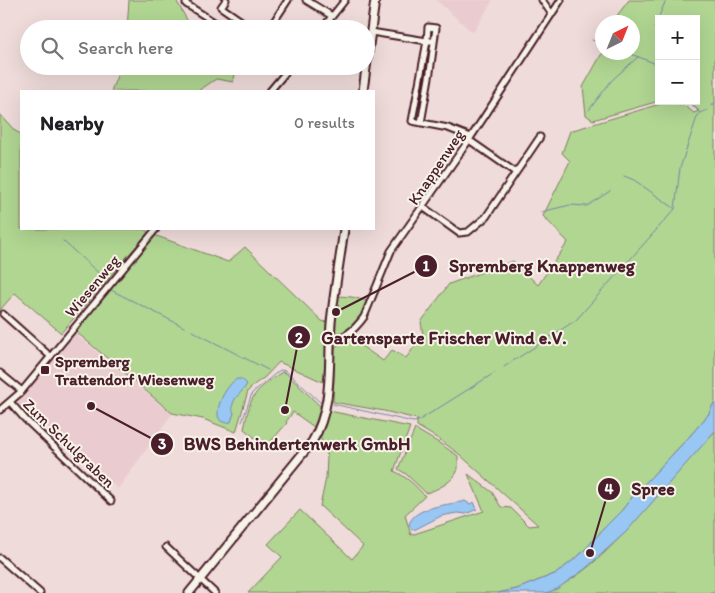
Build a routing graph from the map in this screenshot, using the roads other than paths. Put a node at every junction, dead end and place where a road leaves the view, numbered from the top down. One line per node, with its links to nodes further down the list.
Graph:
1 (186, 0): 11 (street)
2 (226, 0): 12 (street)
3 (288, 0): 13 (street)
4 (306, 0): 10 (street)
5 (345, 0): 10 (street)
6 (375, 0): 15 (main road)
7 (542, 0): 9 (street)
8 (561, 0): 9 (street, Knappenweg)
9 (551, 13): 29 (street, Knappenweg)
10 (332, 16): 14 (street)
11 (211, 20)
12 (240, 20)
13 (275, 20)
14 (329, 20)
15 (372, 20)
16 (375, 33): 17 (street)
17 (427, 41): 18 (street); 18 (street); 19 (street)
18 (434, 41): 20 (street)
19 (422, 71): 20 (street); 25 (street)
20 (430, 72): 26 (street)
21 (284, 75): 23 (street)
22 (365, 75): 24 (main road)
23 (271, 90)
24 (363, 90)
25 (416, 108): 26 (street); 27 (street)
26 (424, 109): 27 (street)
27 (420, 123): 29 (street)
28 (540, 136): 30 (street)
29 (470, 139): 30 (street); 31 (street, Knappenweg)
30 (515, 172): 31 (street)
31 (423, 207): 35 (street, Knappenweg)
32 (152, 230): 36 (street, Wiesenweg)
33 (344, 230): 35 (main road)
34 (3, 314): 36 (street)
35 (330, 339): 44 (main road)
36 (50, 356): 38 (street, Wiesenweg)
37 (0, 373): 38 (street)
38 (22, 391): 39 (street, Wiesenweg)
39 (10, 402): 40 (street, Wiesenweg); 41 (street, Zum Schulgraben)
40 (0, 410)
41 (111, 501)
42 (166, 548): 44 (street)
43 (0, 558): 45 (street)
44 (200, 579): 46 (main road); 47 (street)
45 (40, 593)
46 (189, 593)
47 (215, 593)

